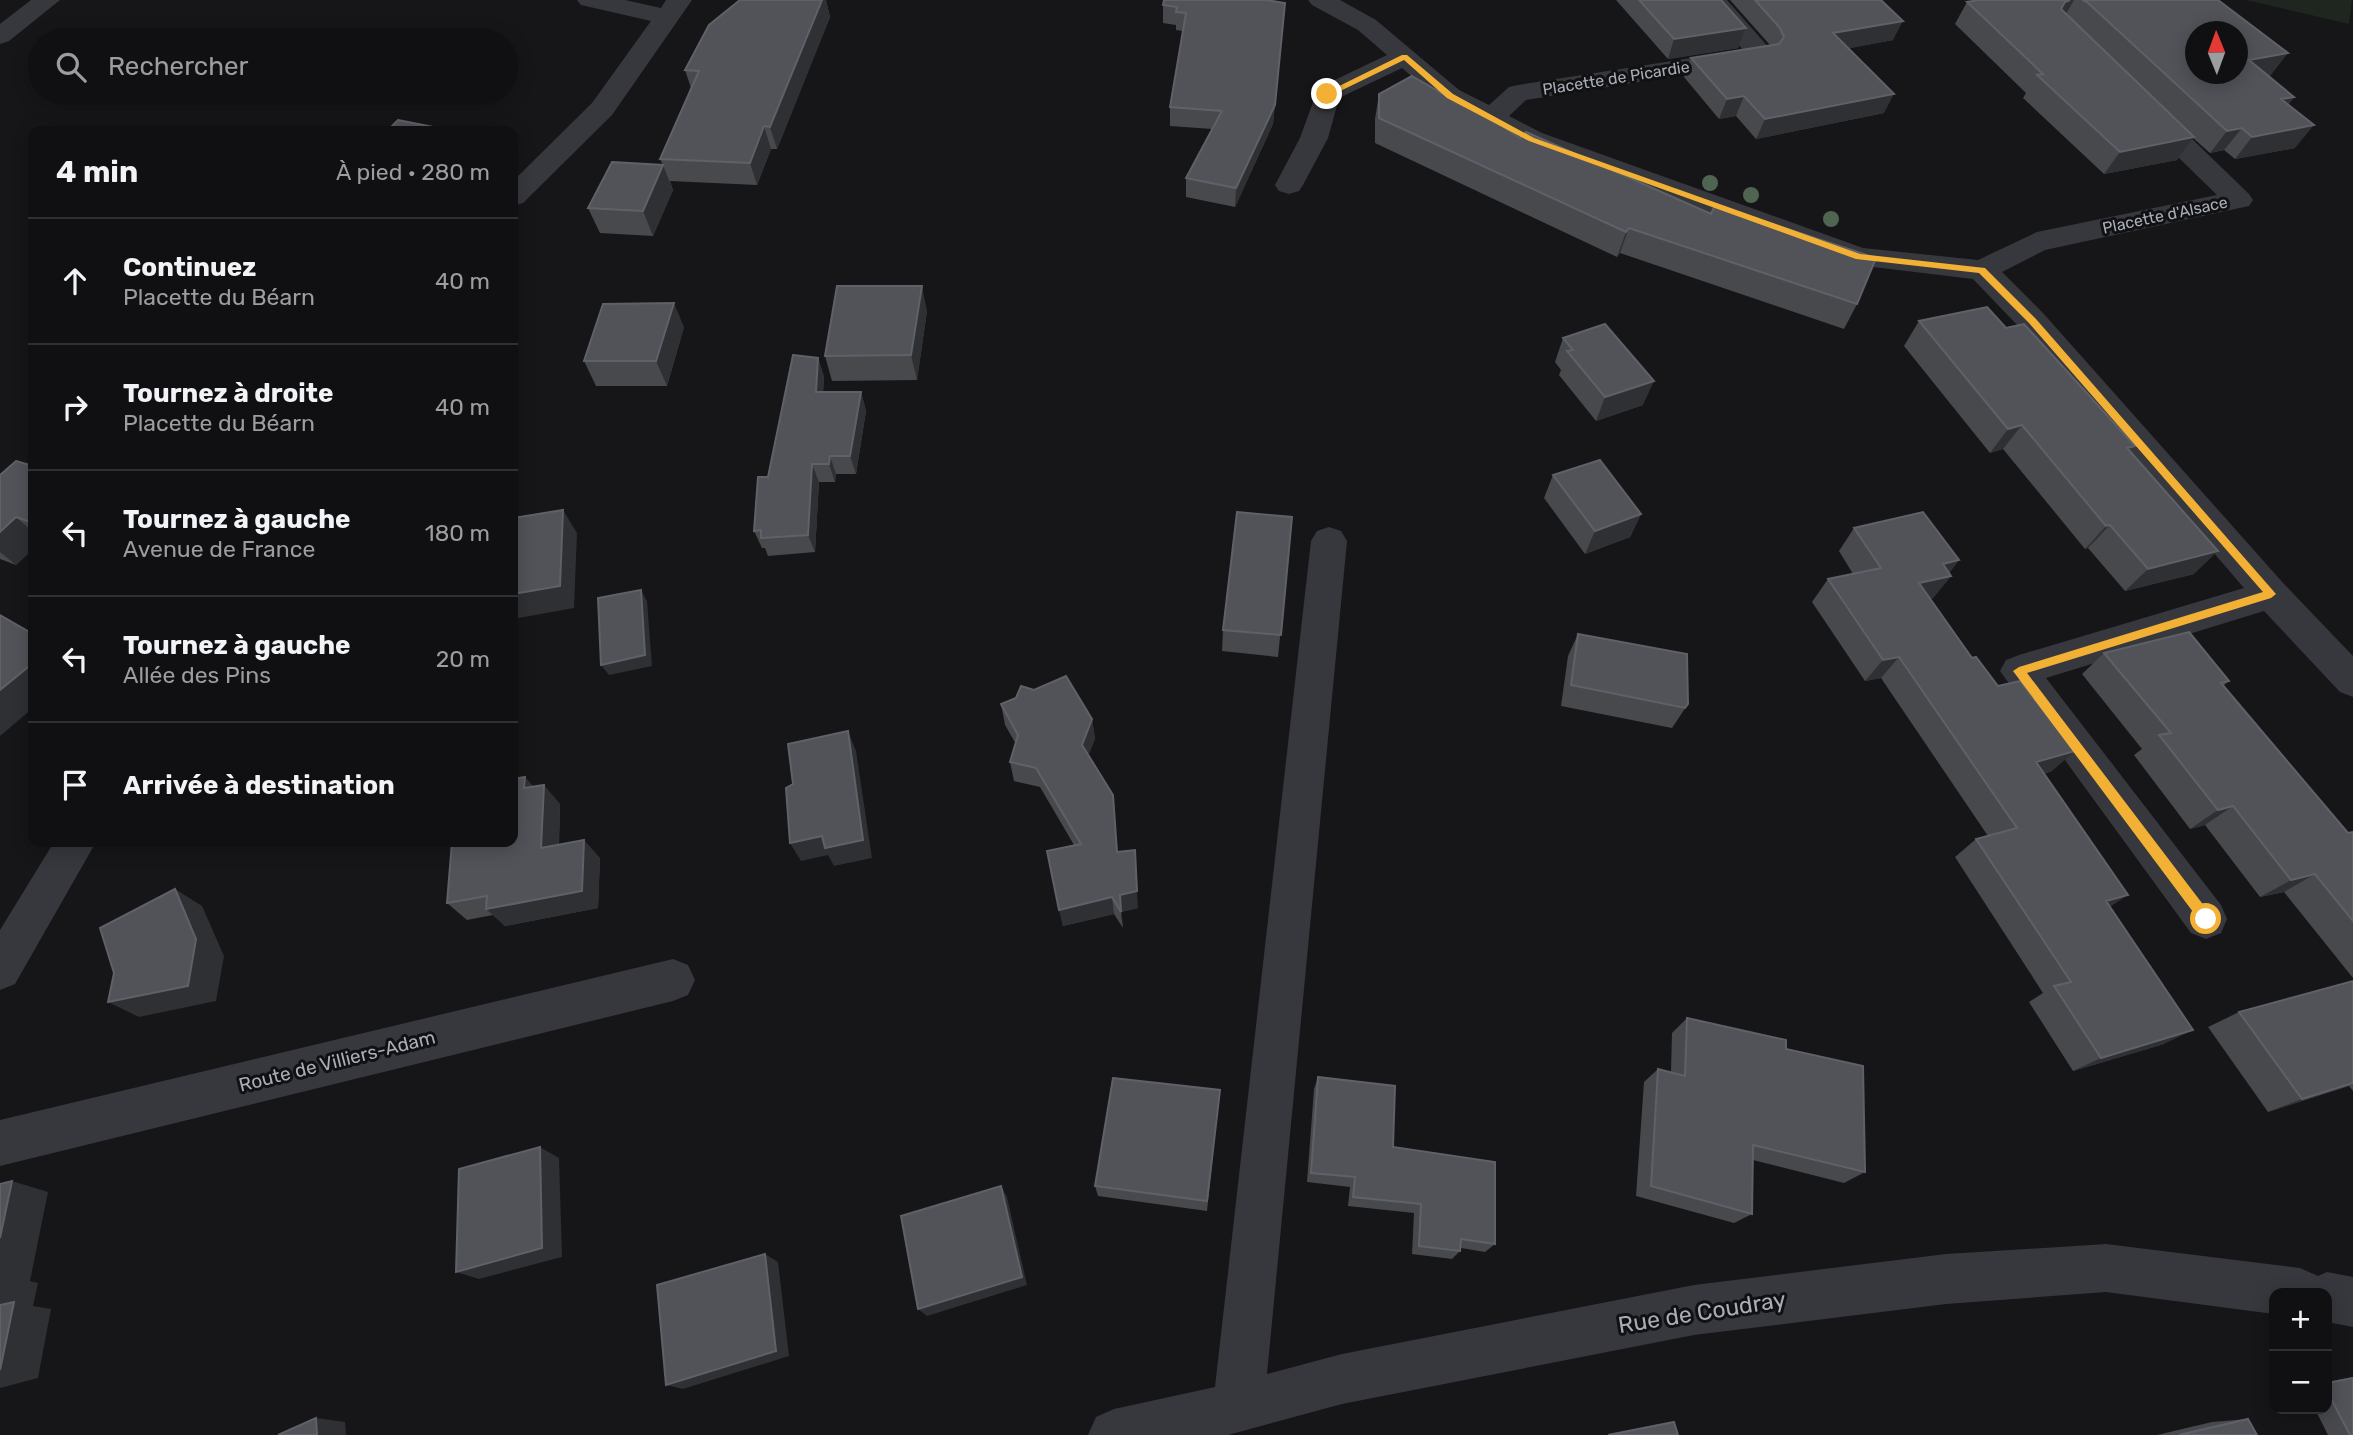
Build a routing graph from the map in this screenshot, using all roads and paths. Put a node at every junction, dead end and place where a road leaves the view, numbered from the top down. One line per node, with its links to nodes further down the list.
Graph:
1 (47, 0): 6 (street)
2 (590, 0): 5 (street)
3 (1323, 0): 7 (street)
4 (1714, 0): 9 (street, Placette de Picardie)
5 (674, 8): 11 (street)
6 (0, 36)
7 (1404, 57): 9 (street); 10 (street)
8 (2132, 97): 12 (street, Placette d'Alsace)
9 (1491, 118): 12 (street)
10 (1289, 184)
11 (518, 192)
12 (1982, 270): 14 (street)
13 (1329, 541): 24 (street)
14 (2271, 594): 15 (street); 17 (street)
15 (2353, 681)
16 (73, 847): 18 (street)
17 (2206, 919)
18 (0, 969)
19 (673, 980): 20 (street, Route de Villiers-Adam)
20 (0, 1143)
21 (2269, 1289): 24 (street, Rue de Coudray)
22 (2332, 1298): 23 (street)
23 (2353, 1302)
24 (1238, 1407): 25 (street, Rue de Coudray)
25 (1114, 1435)

